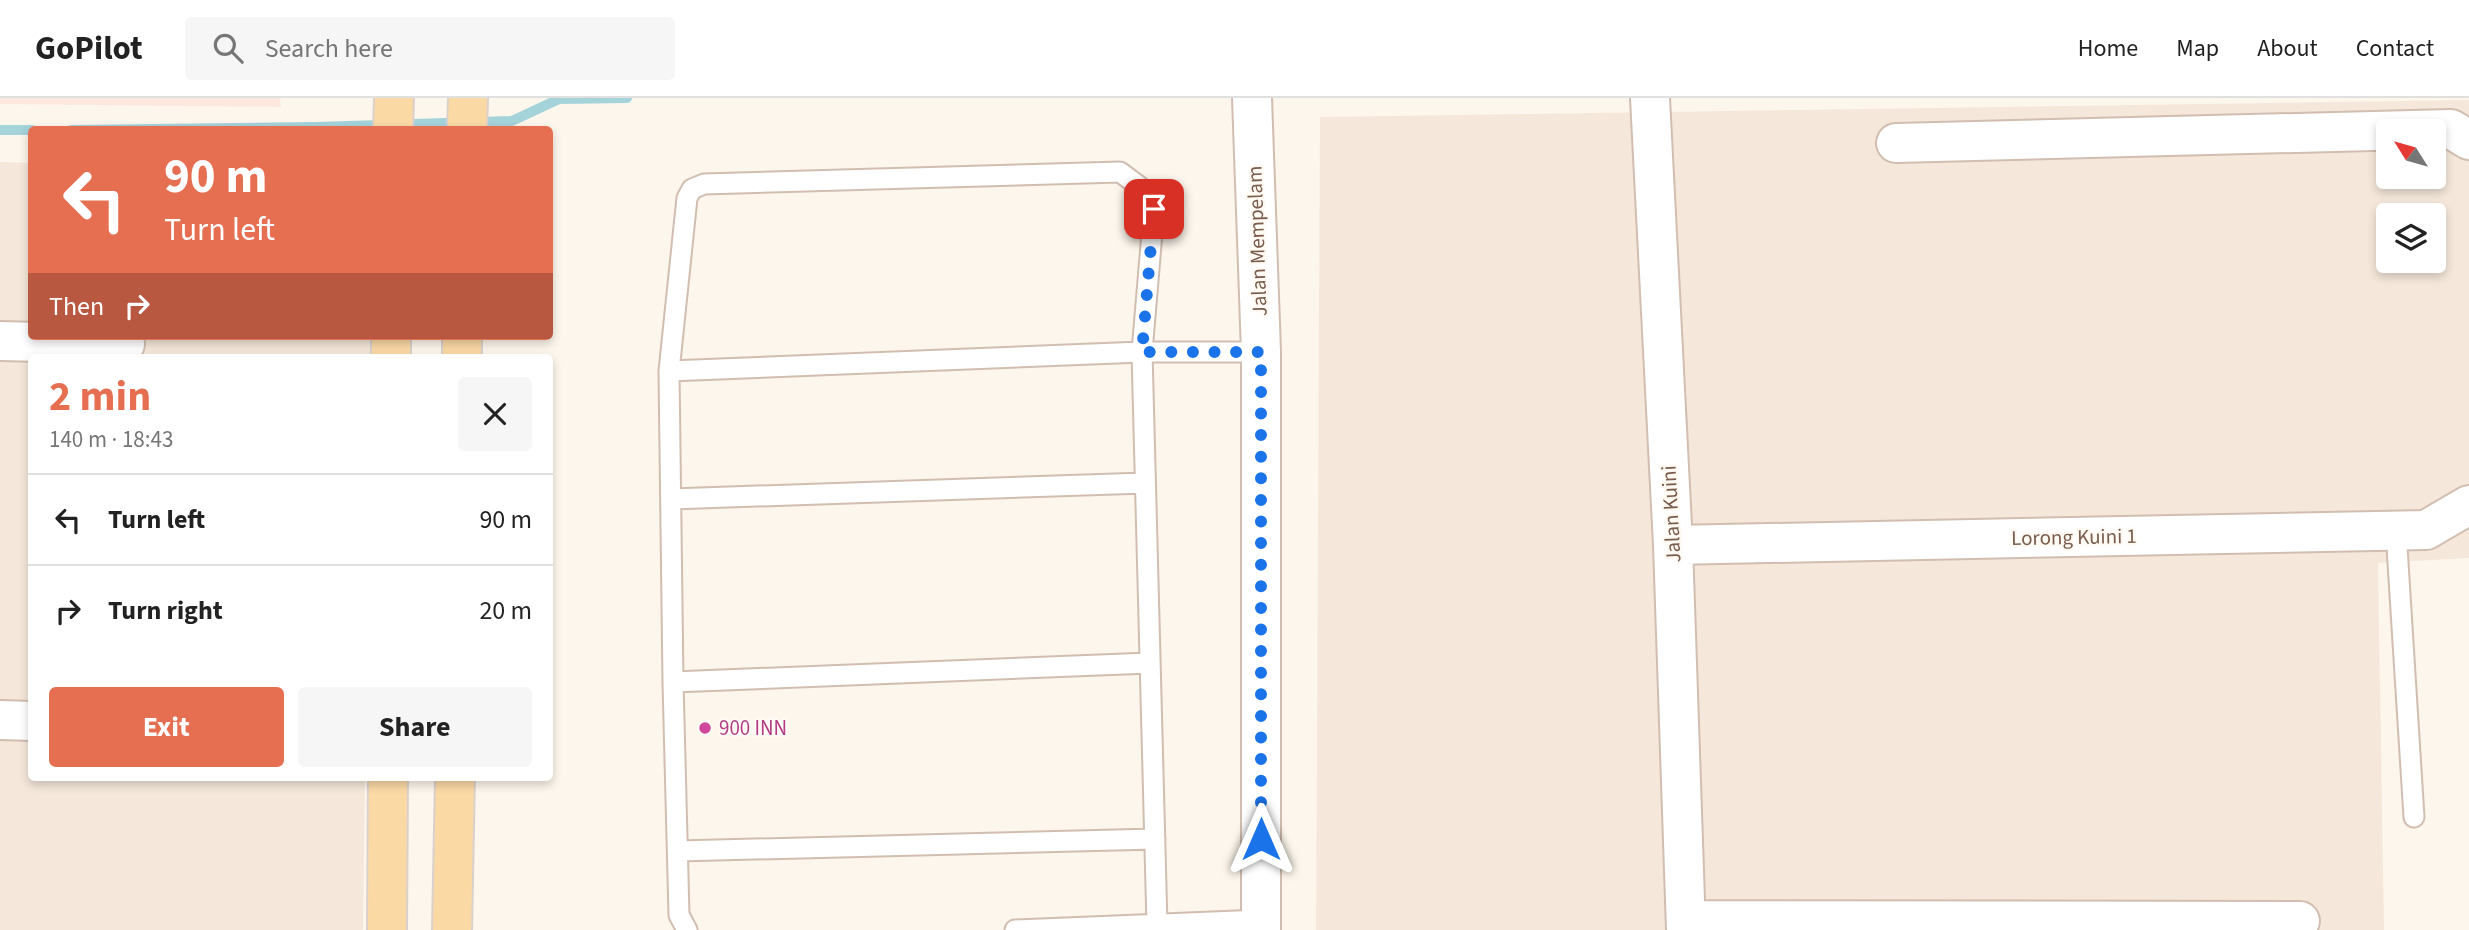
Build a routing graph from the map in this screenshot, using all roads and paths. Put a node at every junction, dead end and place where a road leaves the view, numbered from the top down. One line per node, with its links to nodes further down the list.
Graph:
1 (394, 98): 4 (main road)
2 (1252, 98): 10 (street, Jalan Mempelam)
3 (1650, 101): 16 (street, Jalan Kuini)
4 (393, 126)
5 (2469, 140): 6 (street)
6 (1896, 143)
7 (0, 341): 8 (street)
8 (125, 344)
9 (1142, 352): 10 (lane); 11 (lane); 11 (lane); 12 (lane)
10 (1261, 352): 28 (street, Jalan Mempelam)
11 (669, 371): 13 (lane)
12 (1145, 483): 13 (lane); 17 (lane)
13 (671, 499): 18 (lane)
14 (2469, 505): 15 (street, Lorong Kuini 1)
15 (2396, 531): 16 (street, Lorong Kuini 1); 23 (lane)
16 (1673, 545): 29 (street, Jalan Kuini)
17 (1150, 663): 18 (lane); 24 (lane)
18 (673, 682): 25 (lane)
19 (0, 720): 20 (street)
20 (28, 720)
21 (388, 781): 30 (main road)
22 (455, 781): 31 (main road)
23 (2414, 817)
24 (1155, 839): 25 (lane); 27 (lane)
25 (678, 851): 32 (lane)
26 (2300, 921): 29 (street)
27 (1157, 925): 28 (lane); 33 (lane)
28 (1261, 925)
29 (1686, 925)
30 (387, 930)
31 (452, 930)
32 (687, 930)
33 (1015, 930)

